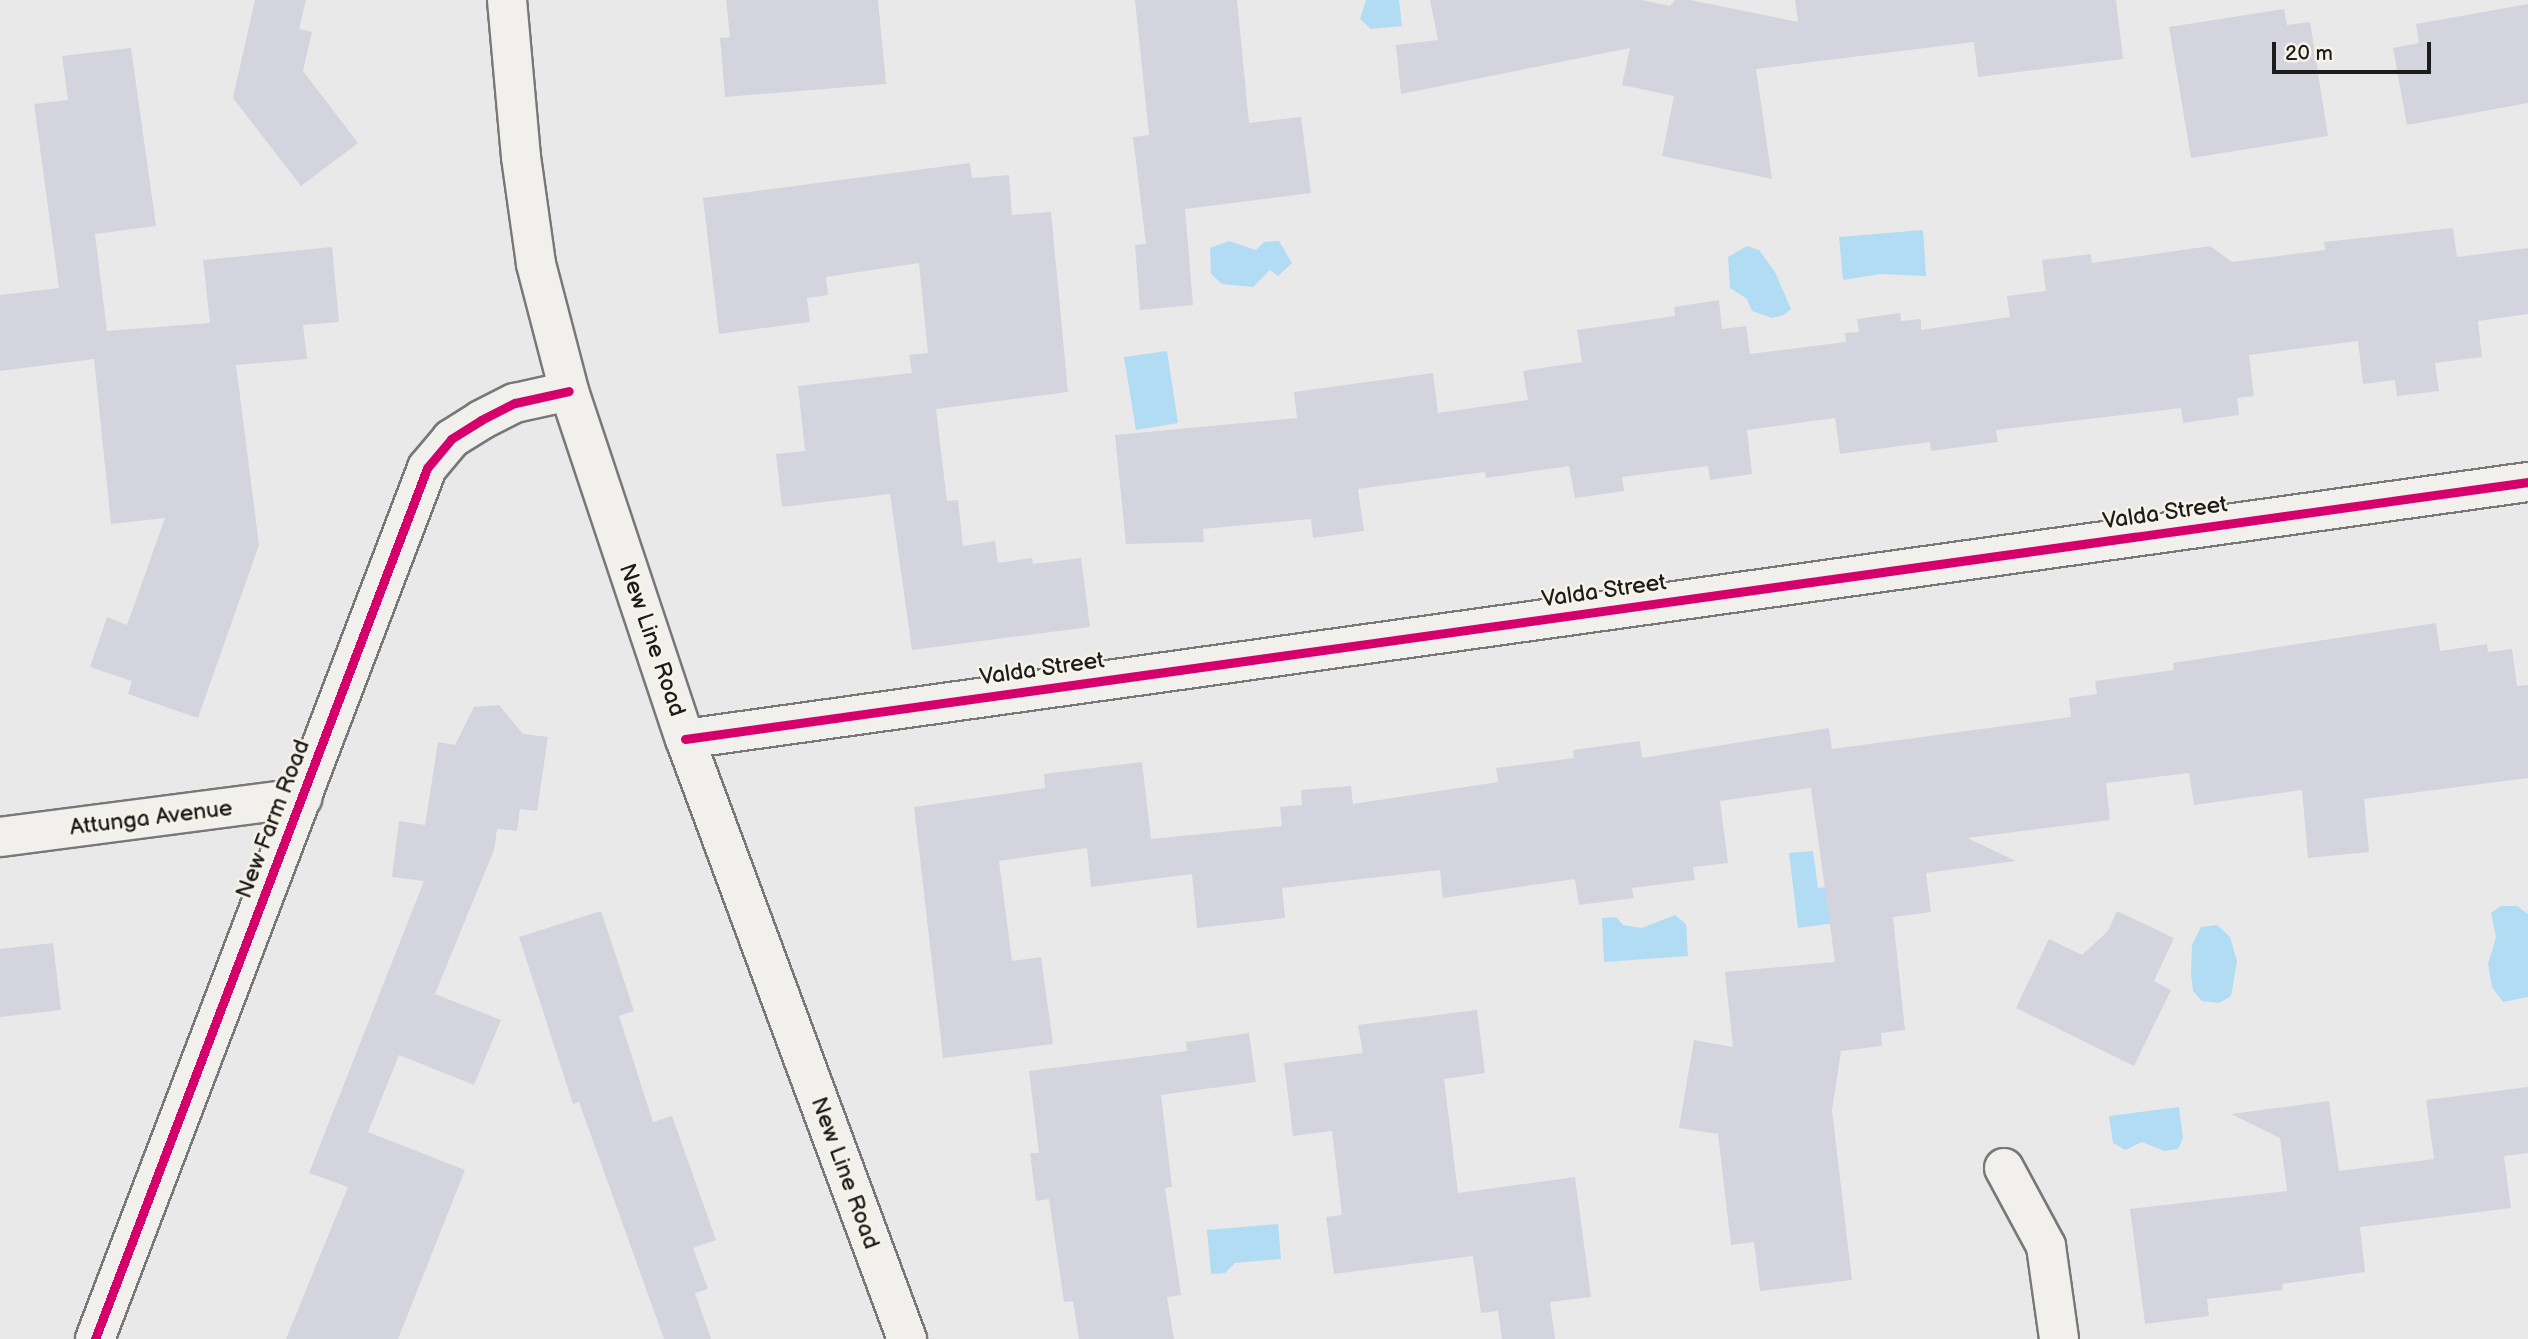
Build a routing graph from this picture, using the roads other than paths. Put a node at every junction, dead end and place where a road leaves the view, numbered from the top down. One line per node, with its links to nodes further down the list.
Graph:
1 (507, 0): 2 (street, New Line Road)
2 (569, 391): 4 (street, New Line Road); 5 (street, New Farm Road)
3 (2528, 482): 4 (street, Valda Street)
4 (685, 739): 9 (street, New Line Road)
5 (302, 798): 6 (street, Attunga Avenue); 8 (street, New Farm Road)
6 (0, 837)
7 (2004, 1168): 10 (street)
8 (95, 1339)
9 (907, 1339)
10 (2059, 1339)

